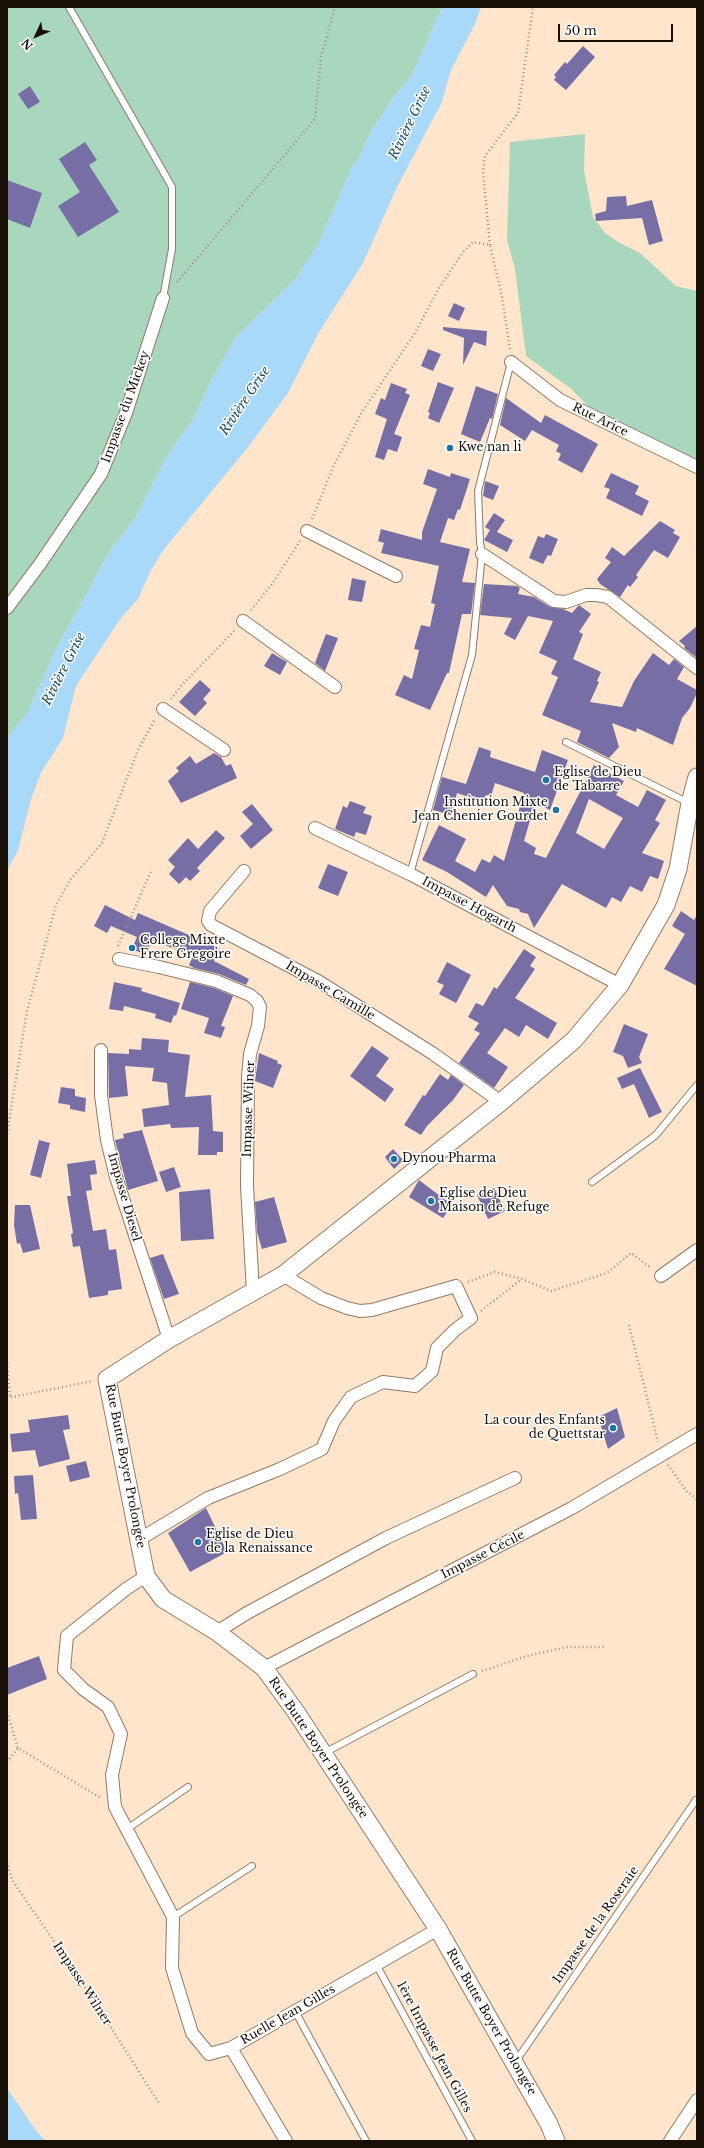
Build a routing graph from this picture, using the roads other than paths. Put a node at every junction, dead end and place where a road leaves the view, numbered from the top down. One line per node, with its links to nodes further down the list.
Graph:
1 (69, 7): 2 (lane)
2 (163, 298): 8 (street, Impasse du Mickey)
3 (511, 362): 4 (street, Rue Arice); 6 (lane)
4 (697, 467)
5 (307, 530): 7 (street)
6 (482, 554): 10 (street); 19 (lane)
7 (396, 576)
8 (7, 608)
9 (243, 621): 11 (street)
10 (697, 668)
11 (335, 687)
12 (163, 709): 14 (street)
13 (566, 742): 16 (lane)
14 (224, 750)
15 (697, 777): 16 (street, Rue Butte Boyer Prolongée)
16 (690, 803): 21 (street, Rue Butte Boyer Prolongée)
17 (315, 828): 19 (street, Impasse Hogarth)
18 (244, 871): 24 (street, Impasse Camille)
19 (410, 874): 21 (street, Impasse Hogarth)
20 (119, 960): 29 (street, Impasse Wilner)
21 (620, 985): 24 (street, Rue Butte Boyer Prolongée)
22 (101, 1050): 30 (street, Impasse Diesel)
23 (697, 1084): 25 (lane)
24 (501, 1102): 27 (street, Rue Butte Boyer Prolongée)
25 (592, 1182)
26 (697, 1250): 28 (street)
27 (283, 1275): 29 (street, Rue Butte Boyer Prolongée); 33 (street)
28 (661, 1276)
29 (253, 1292): 30 (street, Rue Butte Boyer Prolongée)
30 (169, 1339): 33 (street, Rue Butte Boyer Prolongée)
31 (697, 1434): 36 (street, Impasse Cécile)
32 (515, 1478): 35 (street)
33 (140, 1539): 34 (street, Rue Butte Boyer Prolongée)
34 (146, 1576): 35 (street, Rue Butte Boyer Prolongée); 41 (street)
35 (217, 1632): 36 (street, Rue Butte Boyer Prolongée)
36 (264, 1668): 38 (street, Rue Butte Boyer Prolongée)
37 (473, 1674): 38 (lane)
38 (322, 1754): 44 (street, Rue Butte Boyer Prolongée)
39 (188, 1787): 41 (lane)
40 (696, 1800): 48 (lane, Impasse de la Roseraie)
41 (127, 1829): 43 (street)
42 (252, 1866): 43 (lane)
43 (173, 1917): 47 (street)
44 (438, 1929): 45 (street, Ruelle Jean Gilles); 48 (street, Rue Butte Boyer Prolongée)
45 (376, 1964): 46 (street, Ruelle Jean Gilles); 52 (lane, 1ère Impasse Jean Gilles)
46 (295, 2011): 47 (street, Ruelle Jean Gilles); 51 (lane)
47 (232, 2048): 50 (street, Ruelle Jean Gilles)
48 (515, 2062): 53 (street, Rue Butte Boyer Prolongée)
49 (697, 2100): 54 (street)
50 (286, 2141)
51 (366, 2141)
52 (472, 2141)
53 (556, 2141)
54 (670, 2141)

